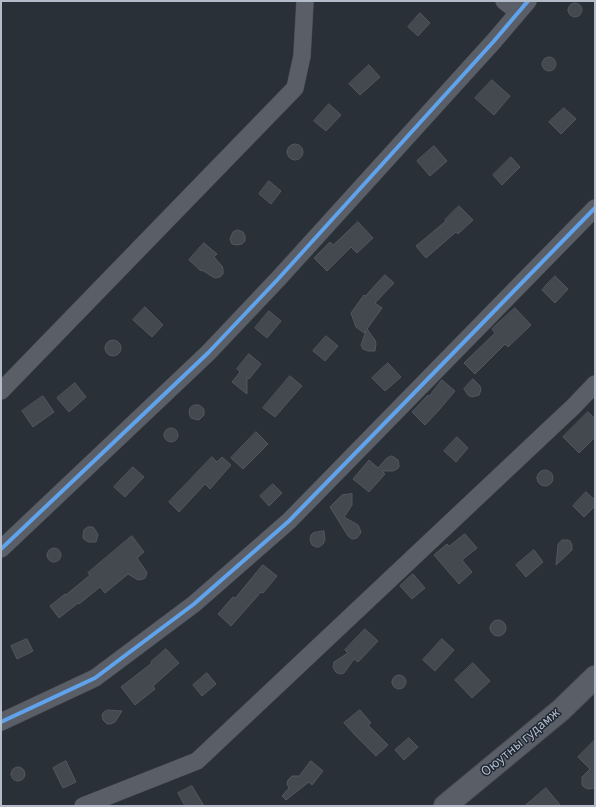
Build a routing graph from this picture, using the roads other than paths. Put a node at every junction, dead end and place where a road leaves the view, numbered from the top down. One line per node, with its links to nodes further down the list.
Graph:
1 (504, 1): 3 (street)
2 (307, 4): 6 (street)
3 (523, 6): 7 (street)
4 (595, 208): 9 (street)
5 (595, 384): 10 (street)
6 (1, 391)
7 (1, 549)
8 (595, 677): 11 (street, Оюутны гудамж)
9 (1, 722)
10 (83, 806)
11 (445, 806)

